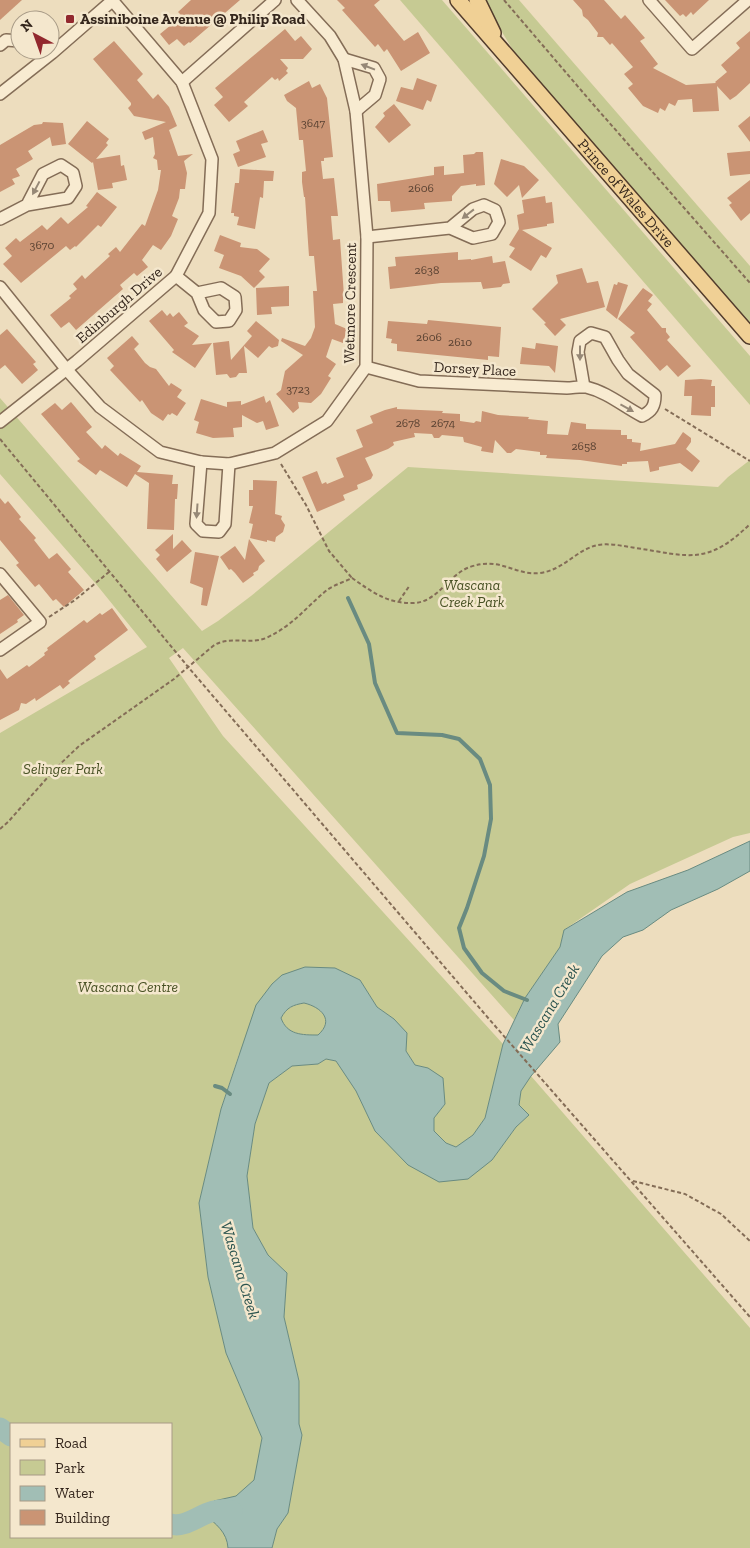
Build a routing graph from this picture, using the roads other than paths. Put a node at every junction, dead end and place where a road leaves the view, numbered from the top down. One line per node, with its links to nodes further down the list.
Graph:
1 (113, 0): 8 (street); 12 (street, Edinburgh Drive)
2 (275, 0): 12 (street)
3 (297, 0): 11 (street, Wetmore Crescent)
4 (458, 0): 9 (main road, Prince of Wales Drive)
5 (477, 0): 9 (main road, Prince of Wales Drive)
6 (649, 0): 7 (street)
7 (748, 0)
8 (60, 42)
9 (503, 52): 22 (main road, Prince of Wales Drive)
10 (39, 60): 13 (street)
11 (344, 60): 14 (street, Wetmore Crescent); 14 (street, one-way to 11)
12 (182, 82): 19 (street, Edinburgh Drive)
13 (0, 94)
14 (356, 111): 18 (street, Wetmore Crescent)
15 (27, 205): 16 (street)
16 (0, 219)
17 (450, 228): 18 (street)
18 (367, 237): 23 (street, Wetmore Crescent)
19 (176, 276): 21 (street); 24 (street, Edinburgh Drive)
20 (0, 287): 24 (street, Wetmore Crescent)
21 (197, 293)
22 (750, 336)
23 (366, 367): 25 (street, Dorsey Place); 28 (street, Wetmore Crescent)
24 (67, 370): 26 (street, Edinburgh Drive); 27 (street, Wetmore Crescent)
25 (584, 387): 25 (street, Dorsey Place, one-way to 25)
26 (0, 422)
27 (201, 462): 28 (street, Wetmore Crescent); 28 (street, one-way to 28)
28 (229, 464)
29 (0, 574): 30 (street)
30 (0, 650)

